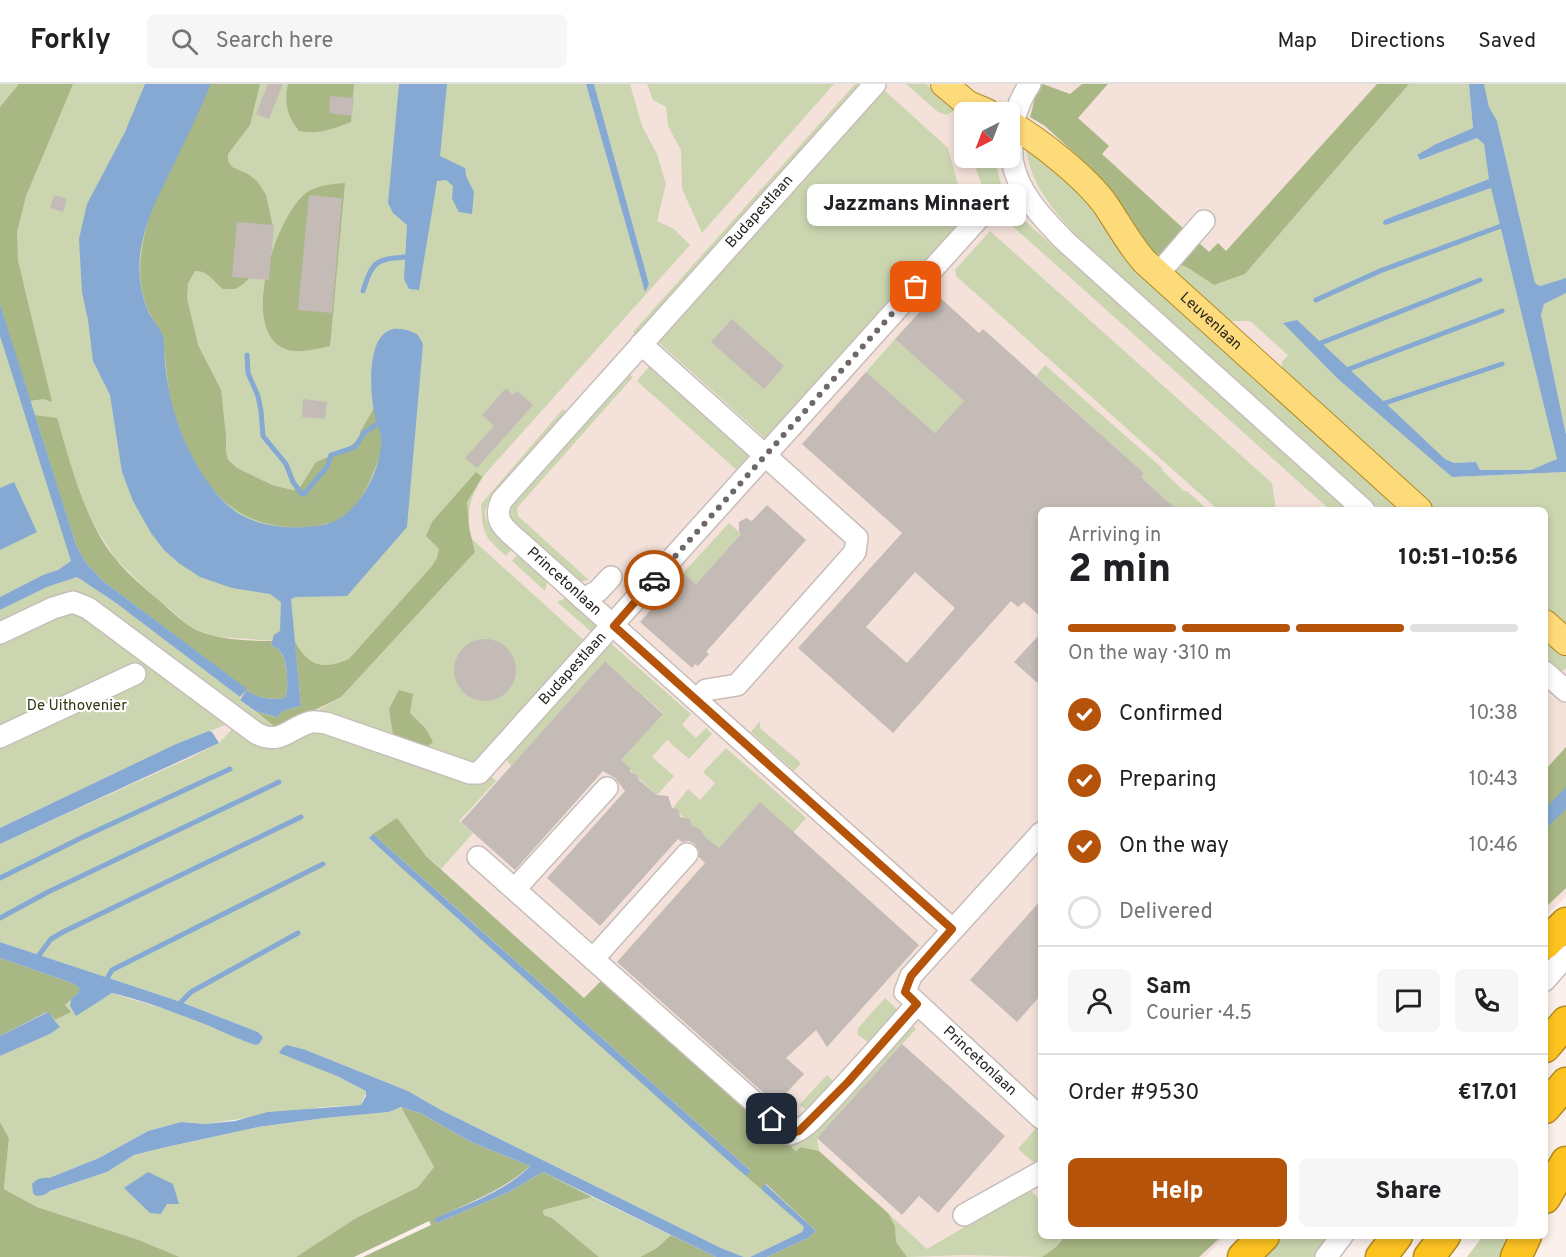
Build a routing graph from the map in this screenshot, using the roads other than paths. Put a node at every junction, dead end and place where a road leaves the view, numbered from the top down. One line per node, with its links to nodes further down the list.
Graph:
1 (875, 84): 11 (street, Budapestlaan)
2 (944, 84): 4 (main road)
3 (1030, 84): 5 (street)
4 (966, 102)
5 (1018, 102)
6 (1020, 130): 10 (main road, Leuvenlaan)
7 (1014, 168): 14 (street)
8 (986, 210): 12 (street, Budapestlaan)
9 (1204, 221): 10 (street)
10 (1158, 274): 15 (main road, Leuvenlaan)
11 (641, 344): 12 (street); 13 (street, Budapestlaan)
12 (766, 455): 18 (street, Budapestlaan); 25 (street)
13 (502, 500): 17 (street, Princetonlaan)
14 (1361, 507)
15 (1416, 507)
16 (611, 577): 17 (street)
17 (587, 592): 18 (street, Princetonlaan)
18 (614, 626): 20 (street, Budapestlaan); 25 (street, Princetonlaan)
19 (1548, 626): 21 (main road)
20 (0, 633)
21 (1566, 642)
22 (135, 674): 26 (street)
23 (1548, 675): 24 (street)
24 (1566, 691)
25 (697, 700): 33 (street, Princetonlaan)
26 (0, 737)
27 (607, 788): 31 (street)
28 (1038, 836): 33 (street)
29 (687, 854): 36 (street)
30 (478, 857): 31 (street)
31 (515, 890): 36 (street)
32 (1566, 923): 34 (highway)
33 (952, 929): 38 (street)
34 (1548, 941)
35 (1566, 956): 37 (street)
36 (593, 959): 38 (street)
37 (1548, 977)
38 (917, 1004): 43 (street, Princetonlaan)
39 (1566, 1022): 40 (highway)
40 (1548, 1043)
41 (1566, 1083): 42 (highway)
42 (1548, 1104)
43 (1038, 1115)
44 (1566, 1162): 46 (highway)
45 (1038, 1174): 47 (street)
46 (1548, 1193)
47 (964, 1215)
48 (1261, 1239): 53 (highway)
49 (1340, 1239): 54 (street)
50 (1395, 1239): 55 (highway)
51 (1443, 1239): 56 (highway)
52 (1525, 1239): 57 (highway)
53 (1243, 1257)
54 (1326, 1257)
55 (1381, 1257)
56 (1429, 1257)
57 (1516, 1257)

